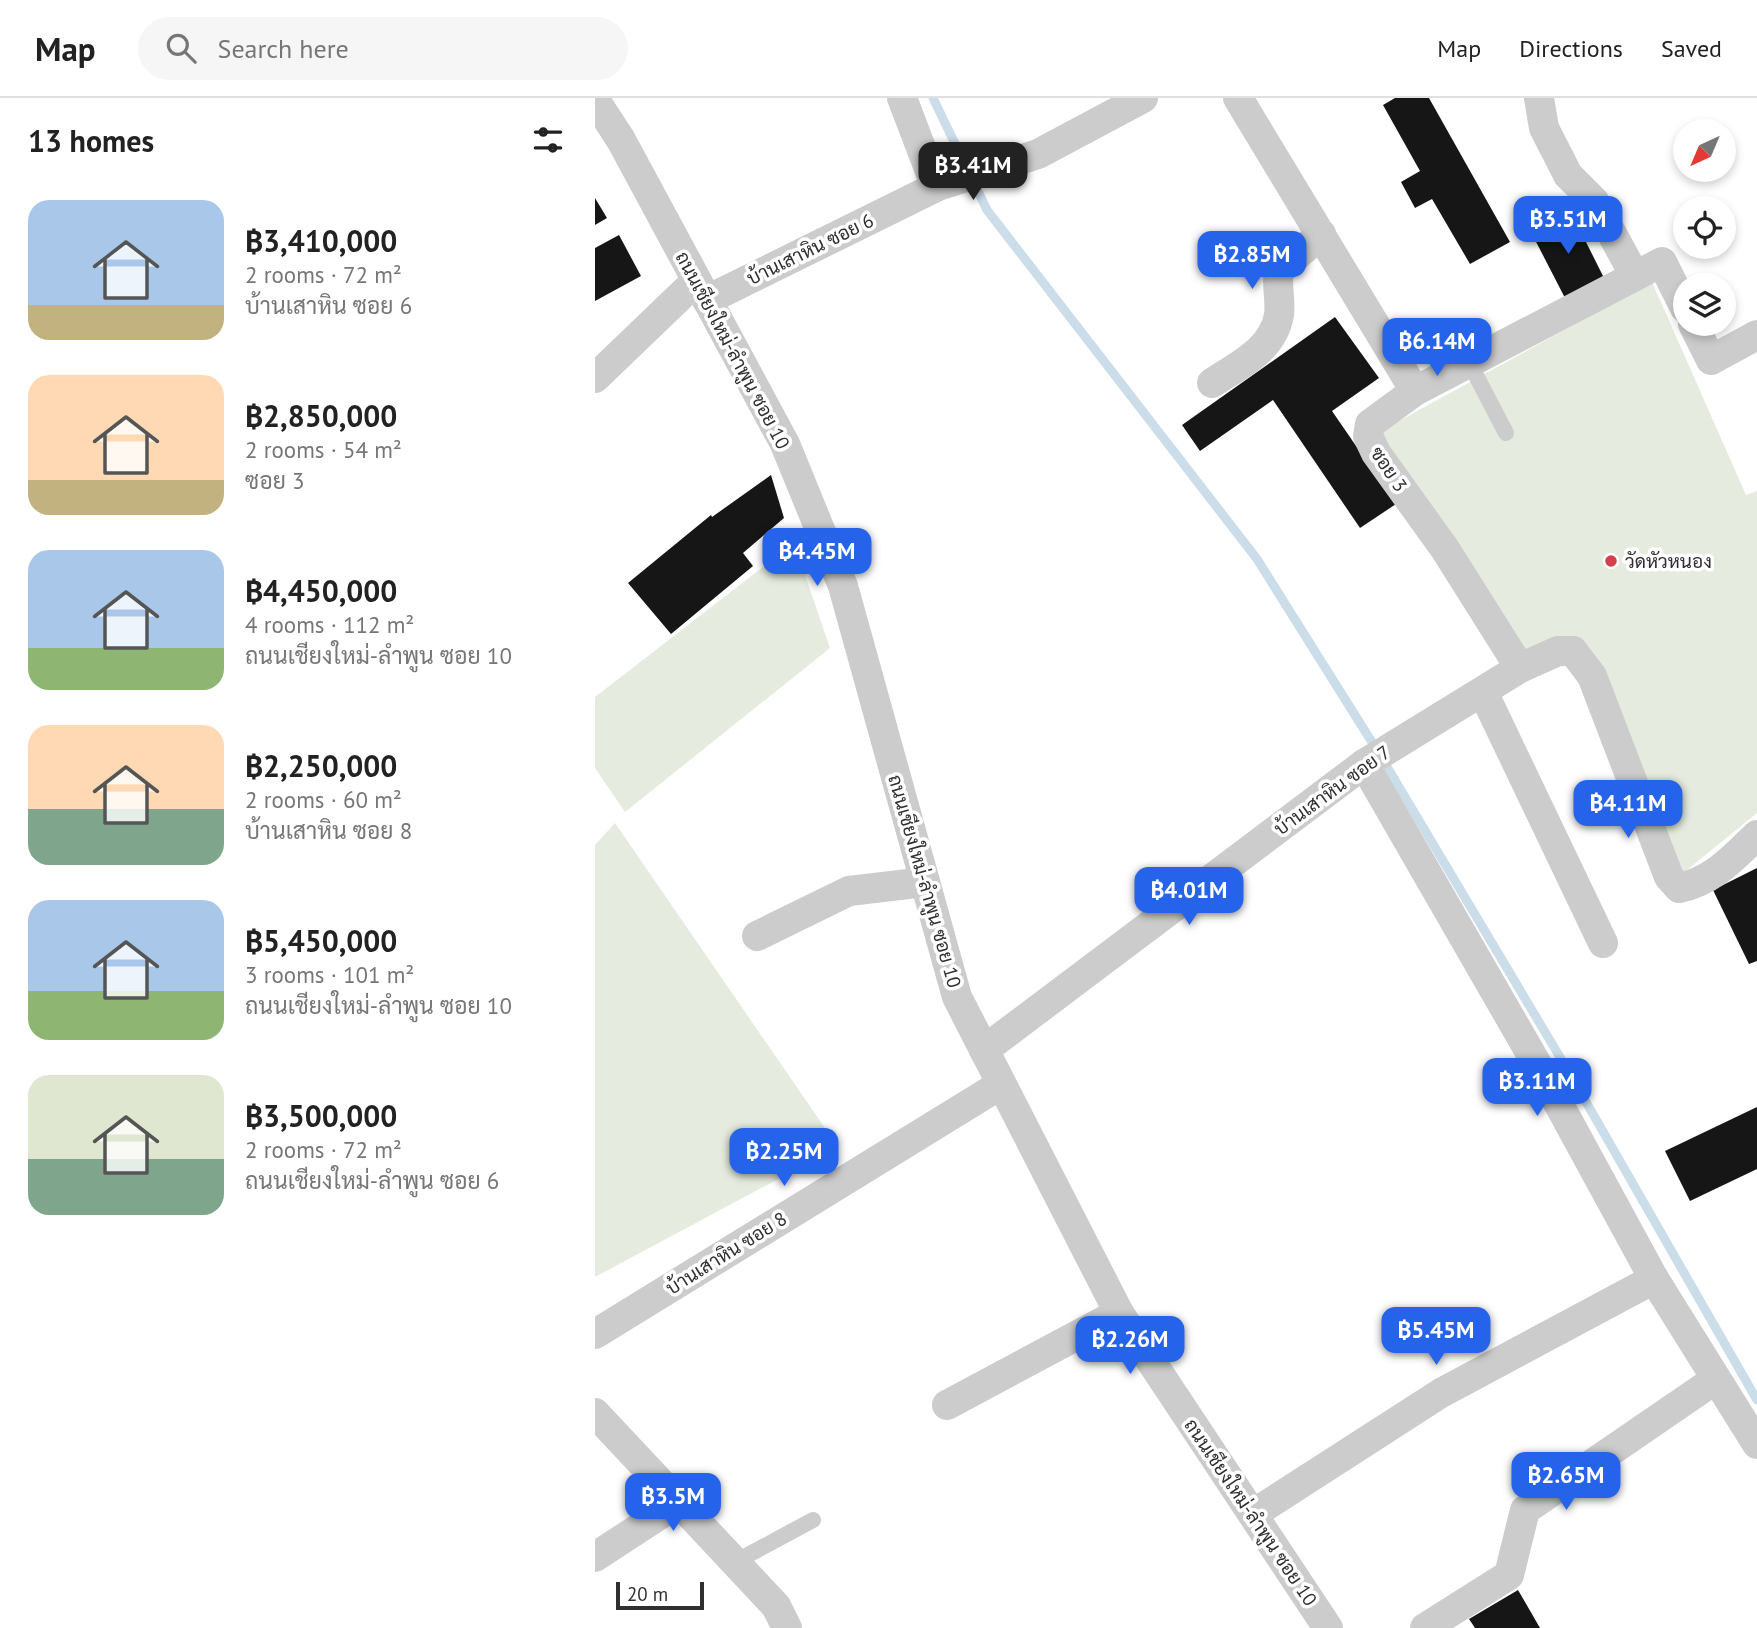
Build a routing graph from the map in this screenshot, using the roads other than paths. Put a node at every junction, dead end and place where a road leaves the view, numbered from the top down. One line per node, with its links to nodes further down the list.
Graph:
1 (902, 98): 6 (street)
2 (1143, 98): 6 (street, บ้านเสาหิน ซอย 6)
3 (1238, 98): 7 (street)
4 (1539, 98): 8 (street)
5 (595, 100): 10 (street, ถนนเชียงใหม่-ลำพูน ซอย 10)
6 (937, 187): 10 (street, บ้านเสาหิน ซอย 6)
7 (1321, 234): 15 (street); 16 (street)
8 (1635, 276): 9 (street, ซอย 3); 13 (street, ซอย 3)
9 (1673, 283)
10 (702, 290): 14 (street, บ้านเสาหิน ซอย 6); 22 (street, ถนนเชียงใหม่-ลำพูน ซอย 10)
11 (1757, 335): 12 (street)
12 (1699, 336)
13 (1469, 362): 16 (street, ซอย 3); 17 (lane)
14 (595, 378)
15 (1212, 383)
16 (1415, 391): 18 (street, ซอย 3)
17 (1506, 433)
18 (1520, 668): 19 (street, บ้านเสาหิน ซอย 7); 21 (street, บ้านเสาหิน ซอย 7)
19 (1483, 692): 20 (street, บ้านเสาหิน ซอย 7); 24 (street)
20 (1364, 764): 25 (street, บ้านเสาหิน ซอย 7); 27 (street)
21 (1757, 835)
22 (925, 882): 23 (street); 25 (street, ถนนเชียงใหม่-ลำพูน ซอย 10)
23 (757, 936)
24 (1603, 943)
25 (984, 1050): 26 (street, ถนนเชียงใหม่-ลำพูน ซอย 10)
26 (1000, 1085): 28 (street, ถนนเชียงใหม่-ลำพูน ซอย 10); 29 (street, บ้านเสาหิน ซอย 8)
27 (1654, 1279): 30 (street); 35 (street)
28 (1119, 1313): 31 (street); 35 (street, ถนนเชียงใหม่-ลำพูน ซอย 10)
29 (595, 1334)
30 (1717, 1379): 33 (street); 41 (street)
31 (947, 1405)
32 (595, 1413): 34 (street)
33 (1757, 1444)
34 (679, 1502): 37 (street); 38 (street)
35 (1253, 1514): 40 (street, ถนนเชียงใหม่-ลำพูน ซอย 10)
36 (813, 1520): 38 (lane)
37 (595, 1557)
38 (735, 1562): 39 (street)
39 (787, 1628)
40 (1328, 1628)
41 (1425, 1628)

